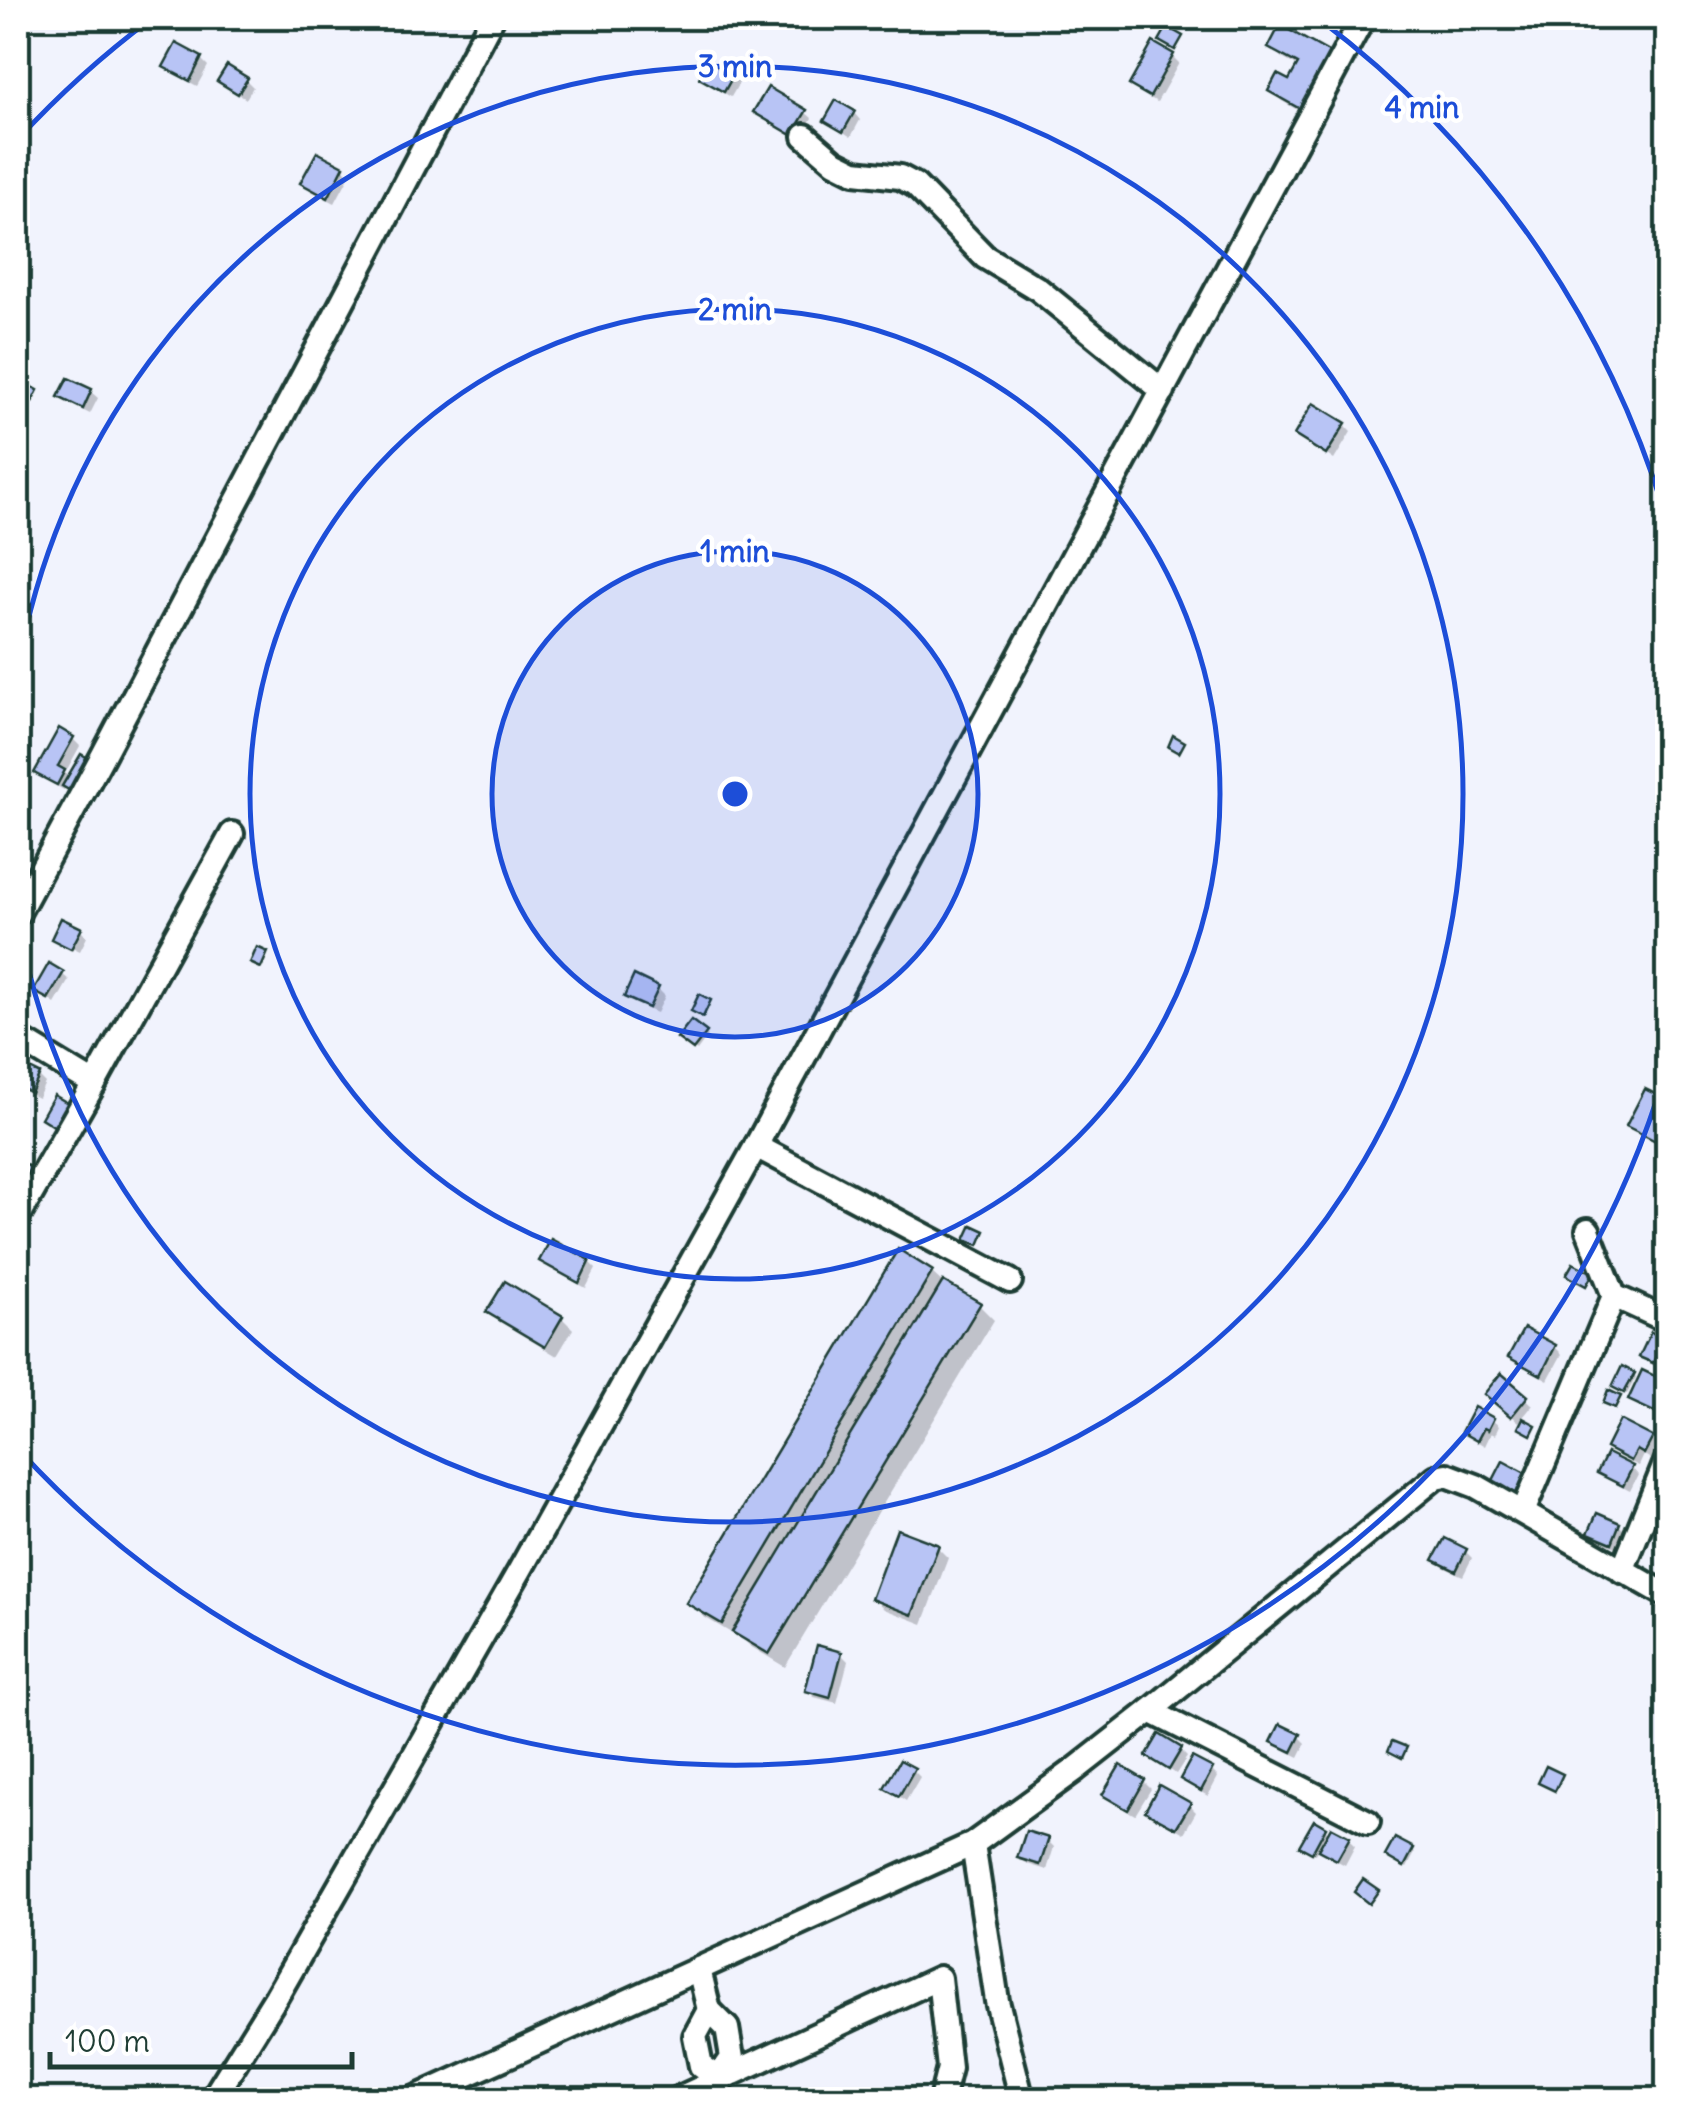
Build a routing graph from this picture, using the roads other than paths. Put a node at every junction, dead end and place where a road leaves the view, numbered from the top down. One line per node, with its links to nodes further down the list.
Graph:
1 (492, 18): 6 (street)
2 (1362, 18): 4 (street)
3 (805, 136): 4 (street)
4 (1163, 391): 9 (street)
5 (232, 834): 8 (street)
6 (18, 912)
7 (18, 1038): 8 (street)
8 (94, 1084): 10 (street)
9 (756, 1146): 12 (street); 27 (street)
10 (18, 1217)
11 (1588, 1230): 13 (street)
12 (1010, 1281)
13 (1614, 1296): 14 (street); 16 (street)
14 (1668, 1320)
15 (1668, 1457): 17 (street)
16 (1523, 1512): 17 (street); 19 (street)
17 (1622, 1571): 18 (street)
18 (1668, 1596)
19 (1150, 1711): 20 (street); 21 (street)
20 (1368, 1822)
21 (973, 1844): 22 (street); 24 (street)
22 (699, 1970): 23 (street); 28 (street)
23 (709, 2010): 25 (street); 25 (street)
24 (1015, 2074): 30 (street); 31 (street)
25 (719, 2089): 26 (street); 29 (street)
26 (937, 2097)
27 (212, 2100)
28 (411, 2100)
29 (675, 2100)
30 (1008, 2100)
31 (1022, 2100)

